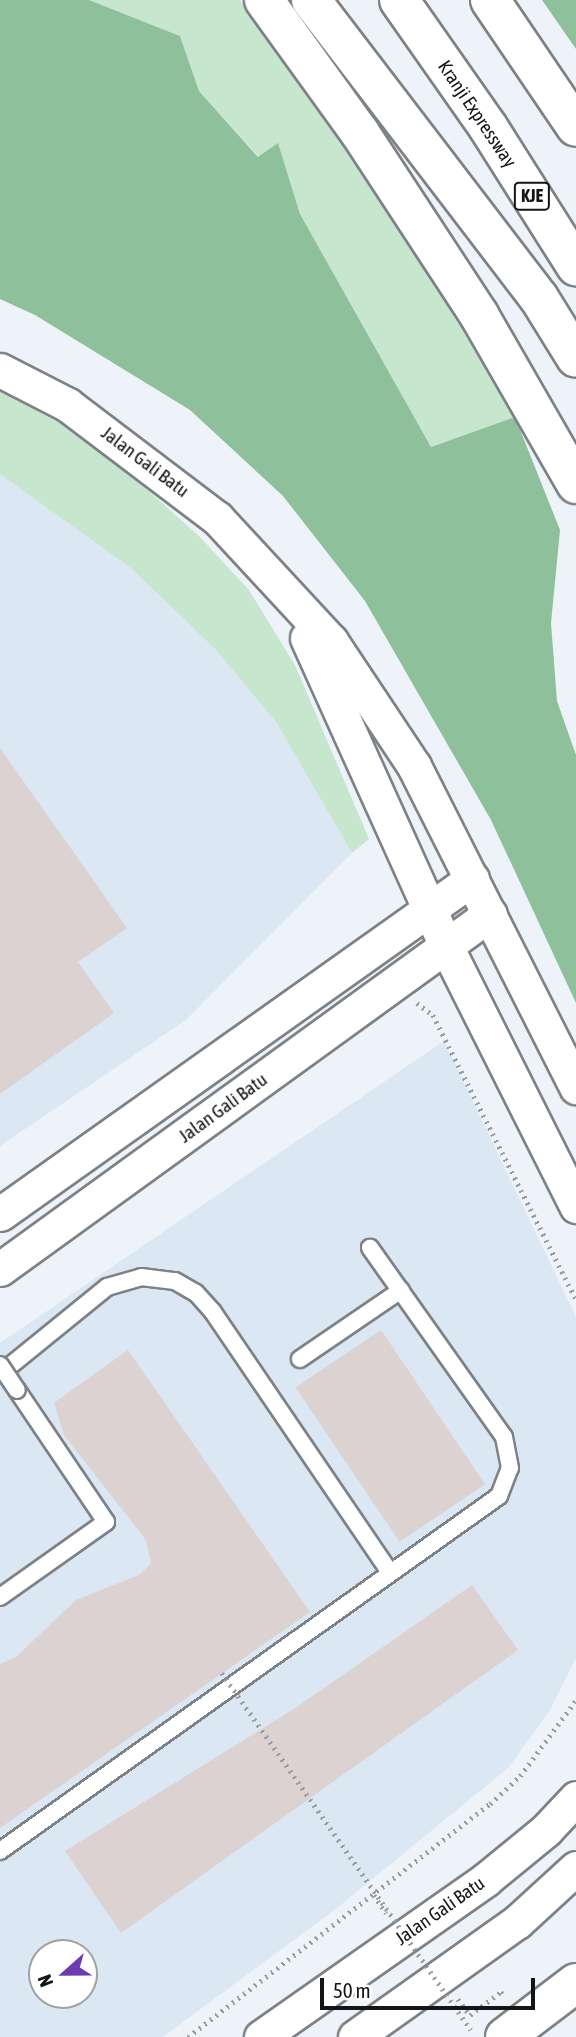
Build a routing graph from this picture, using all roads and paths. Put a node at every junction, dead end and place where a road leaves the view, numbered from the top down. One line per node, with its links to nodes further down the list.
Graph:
1 (264, 0): 9 (main road)
2 (311, 0): 7 (main road)
3 (398, 0): 6 (main road, Kranji Expressway / KJE)
4 (490, 0): 5 (main road)
5 (576, 127)
6 (576, 266)
7 (576, 358)
8 (0, 370): 10 (street, Jalan Gali Batu)
9 (576, 484)
10 (272, 579): 11 (street, Jalan Gali Batu); 12 (street, Jalan Gali Batu)
11 (472, 879): 12 (street); 13 (street, Jalan Gali Batu)
12 (428, 907): 14 (street, Jalan Gali Batu); 18 (street)
13 (490, 915): 14 (street, Jalan Gali Batu); 16 (street, Jalan Gali Batu)
14 (446, 946): 15 (street, Jalan Gali Batu); 17 (street, Jalan Gali Batu)
15 (404, 977): 20 (street, Jalan Gali Batu); 22 (path)
16 (576, 1087)
17 (576, 1206)
18 (0, 1214)
19 (370, 1248): 21 (lane)
20 (0, 1269)
21 (401, 1290): 23 (lane); 26 (lane)
22 (576, 1299)
23 (300, 1359)
24 (0, 1365): 27 (lane, bridge)
25 (0, 1374): 26 (lane)
26 (389, 1571): 31 (lane)
27 (0, 1597)
28 (222, 1673): 34 (path, bridge)
29 (576, 1700): 35 (path)
30 (576, 1798): 36 (street, Jalan Gali Batu)
31 (0, 1851)
32 (576, 1868): 37 (street)
33 (576, 1983): 34 (main road)
34 (488, 2034)
35 (188, 2037)
36 (261, 2037)
37 (355, 2037)

